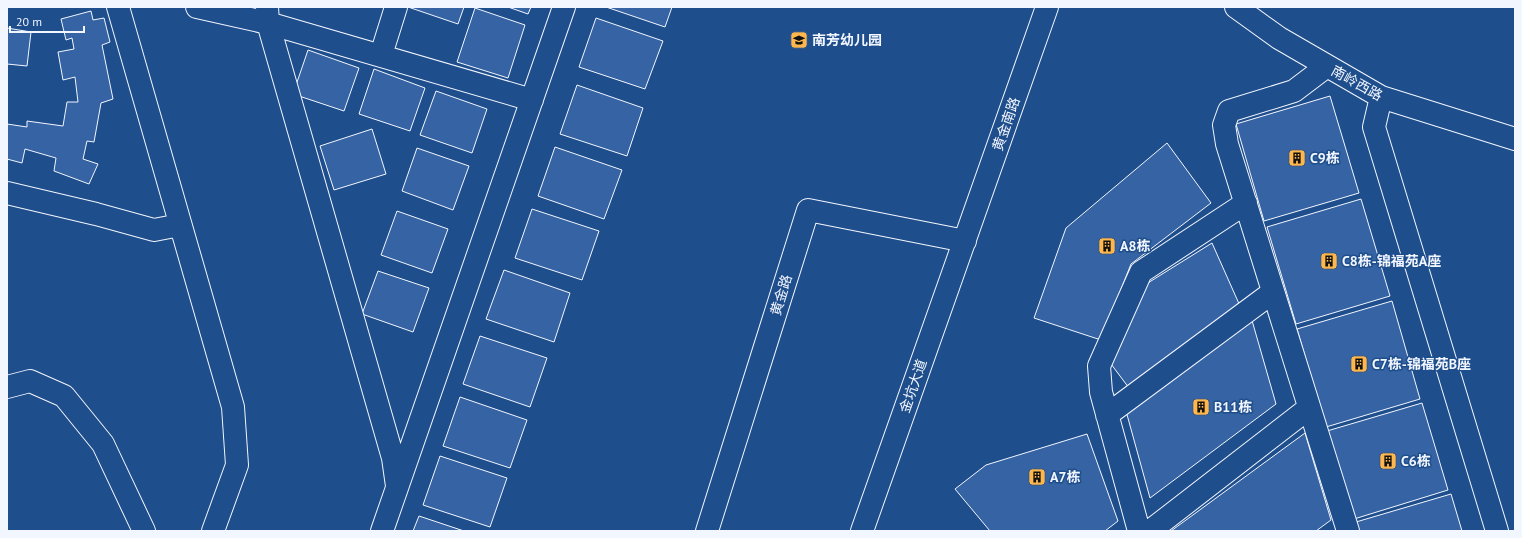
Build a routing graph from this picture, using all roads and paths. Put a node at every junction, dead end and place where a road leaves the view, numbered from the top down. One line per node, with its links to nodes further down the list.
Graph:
1 (118, 7): 15 (street)
2 (197, 7): 7 (street)
3 (396, 7): 8 (street)
4 (564, 7): 11 (street)
5 (1047, 7): 16 (street, 黄金南路)
6 (1236, 7): 9 (street, 南岭西路)
7 (268, 15): 8 (street); 21 (street)
8 (381, 55): 11 (street)
9 (1327, 66): 10 (street, 南岭西路); 14 (street)
10 (1381, 97): 12 (street, 南岭西路); 30 (street)
11 (532, 100): 21 (street)
12 (1515, 139)
13 (7, 193): 15 (street)
14 (1246, 203): 17 (street); 20 (street)
15 (180, 225): 24 (street)
16 (965, 241): 26 (street, 黄金路); 27 (street, 金坑大道)
17 (1273, 292): 19 (street); 20 (street)
18 (7, 387): 23 (street)
19 (1309, 408): 22 (street); 29 (street)
20 (1107, 416): 28 (street)
21 (398, 488): 25 (street)
22 (1342, 528)
23 (144, 531)
24 (213, 531)
25 (382, 531)
26 (707, 531)
27 (862, 531)
28 (1139, 531)
29 (1150, 531)
30 (1497, 531)

